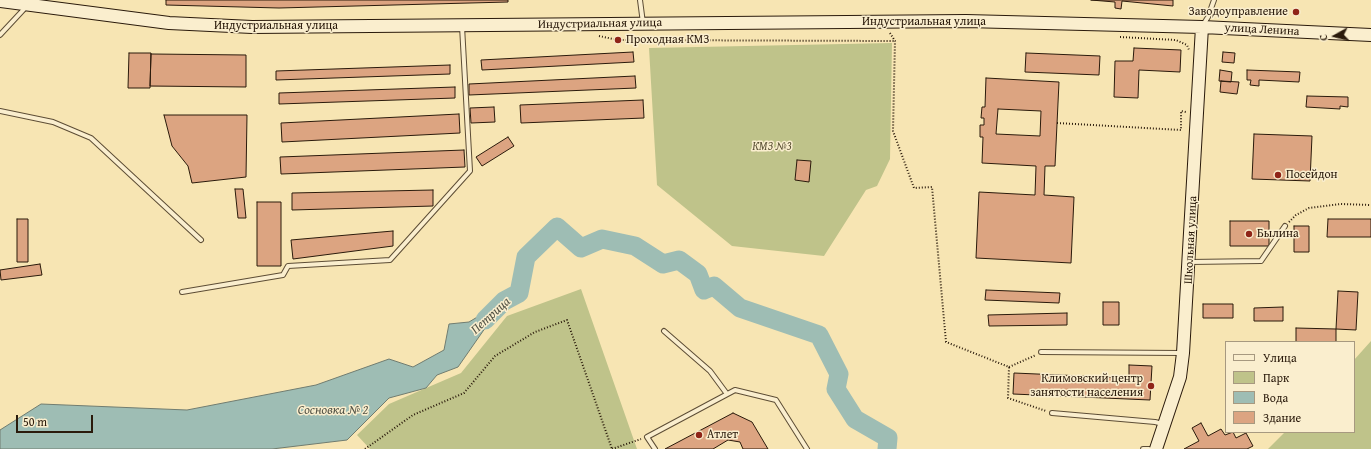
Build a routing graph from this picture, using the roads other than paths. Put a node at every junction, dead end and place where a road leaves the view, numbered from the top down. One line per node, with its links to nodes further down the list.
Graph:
1 (640, 0): 5 (lane)
2 (1214, 0): 7 (lane)
3 (0, 1): 4 (main road, Индустриальная улица)
4 (28, 5): 6 (main road, Индустриальная улица); 8 (lane)
5 (643, 23): 6 (main road, Индустриальная улица); 7 (main road, Индустриальная улица)
6 (462, 26): 14 (lane)
7 (1202, 27): 9 (main road, улица Ленина); 13 (main road, Школьная улица)
8 (0, 35)
9 (1371, 35)
10 (0, 111): 12 (lane)
11 (1285, 226): 13 (lane)
12 (201, 240)
13 (1190, 262): 17 (main road, Школьная улица)
14 (182, 292)
15 (664, 331): 18 (lane)
16 (1041, 352): 17 (lane)
17 (1184, 353): 20 (main road, Школьная улица)
18 (727, 394): 21 (lane); 22 (lane)
19 (1052, 413): 20 (lane)
20 (1164, 425): 25 (main road, Школьная улица)
21 (655, 449)
22 (807, 449)
23 (1143, 449): 24 (lane)
24 (1148, 449)
25 (1156, 449)

